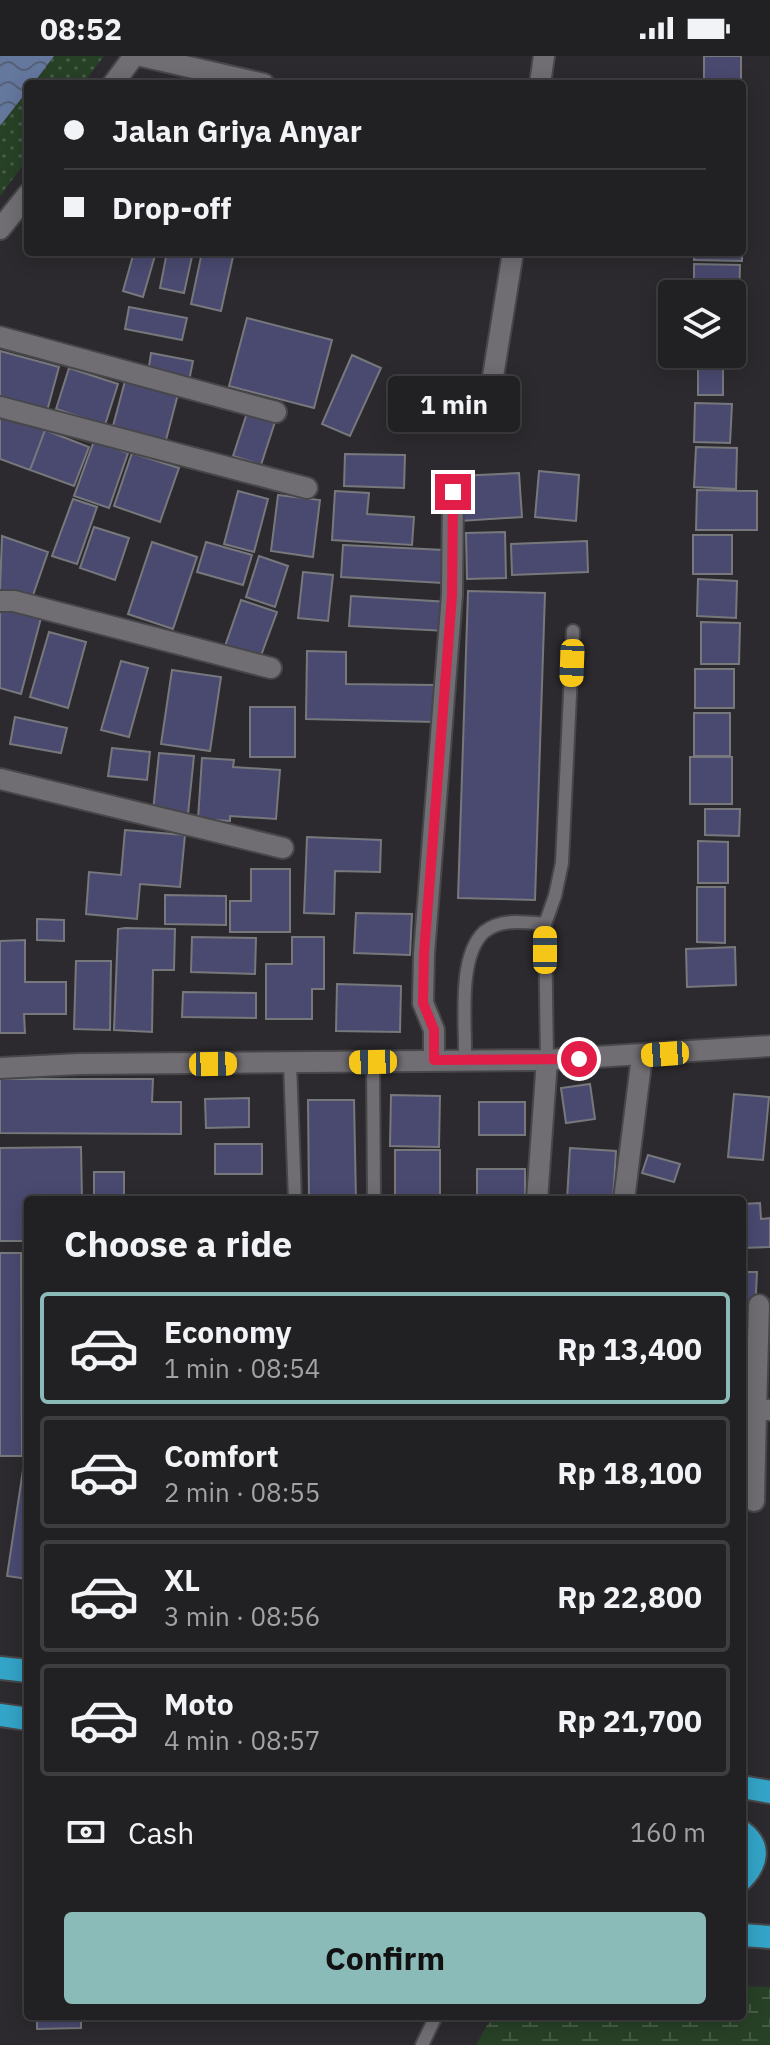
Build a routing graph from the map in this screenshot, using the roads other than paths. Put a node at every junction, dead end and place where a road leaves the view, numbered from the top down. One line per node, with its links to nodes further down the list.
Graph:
1 (134, 56): 4 (street)
2 (141, 56): 5 (street)
3 (544, 56): 6 (street)
4 (116, 80)
5 (246, 80)
6 (541, 80)
7 (24, 199): 8 (street)
8 (0, 229)
9 (512, 256): 13 (street)
10 (0, 337): 12 (street)
11 (0, 407): 14 (street)
12 (276, 412)
13 (486, 420)
14 (307, 488)
15 (453, 492): 25 (street)
16 (0, 601): 18 (street)
17 (573, 631): 21 (lane)
18 (271, 668)
19 (0, 779): 20 (street)
20 (283, 848)
21 (545, 924): 24 (lane); 26 (lane)
22 (770, 1046): 23 (street)
23 (642, 1056): 26 (street); 33 (street)
24 (465, 1059): 25 (street); 26 (street)
25 (434, 1060): 27 (street)
26 (547, 1060): 32 (street)
27 (373, 1062): 28 (street); 31 (lane)
28 (290, 1063): 29 (street); 30 (lane)
29 (0, 1068)
30 (295, 1196)
31 (374, 1196)
32 (537, 1196)
33 (624, 1196)
34 (759, 1305): 35 (street)
35 (763, 1410): 36 (street)
36 (754, 1501)
37 (0, 1668): 38 (highway)
38 (24, 1671)
39 (0, 1715): 40 (highway)
40 (24, 1718)
41 (746, 1788): 42 (highway)
42 (770, 1792)
43 (746, 1835): 44 (highway)
44 (746, 1875)
45 (746, 1935): 46 (highway)
46 (770, 1937)
47 (434, 2020): 48 (lane)
48 (422, 2045)

